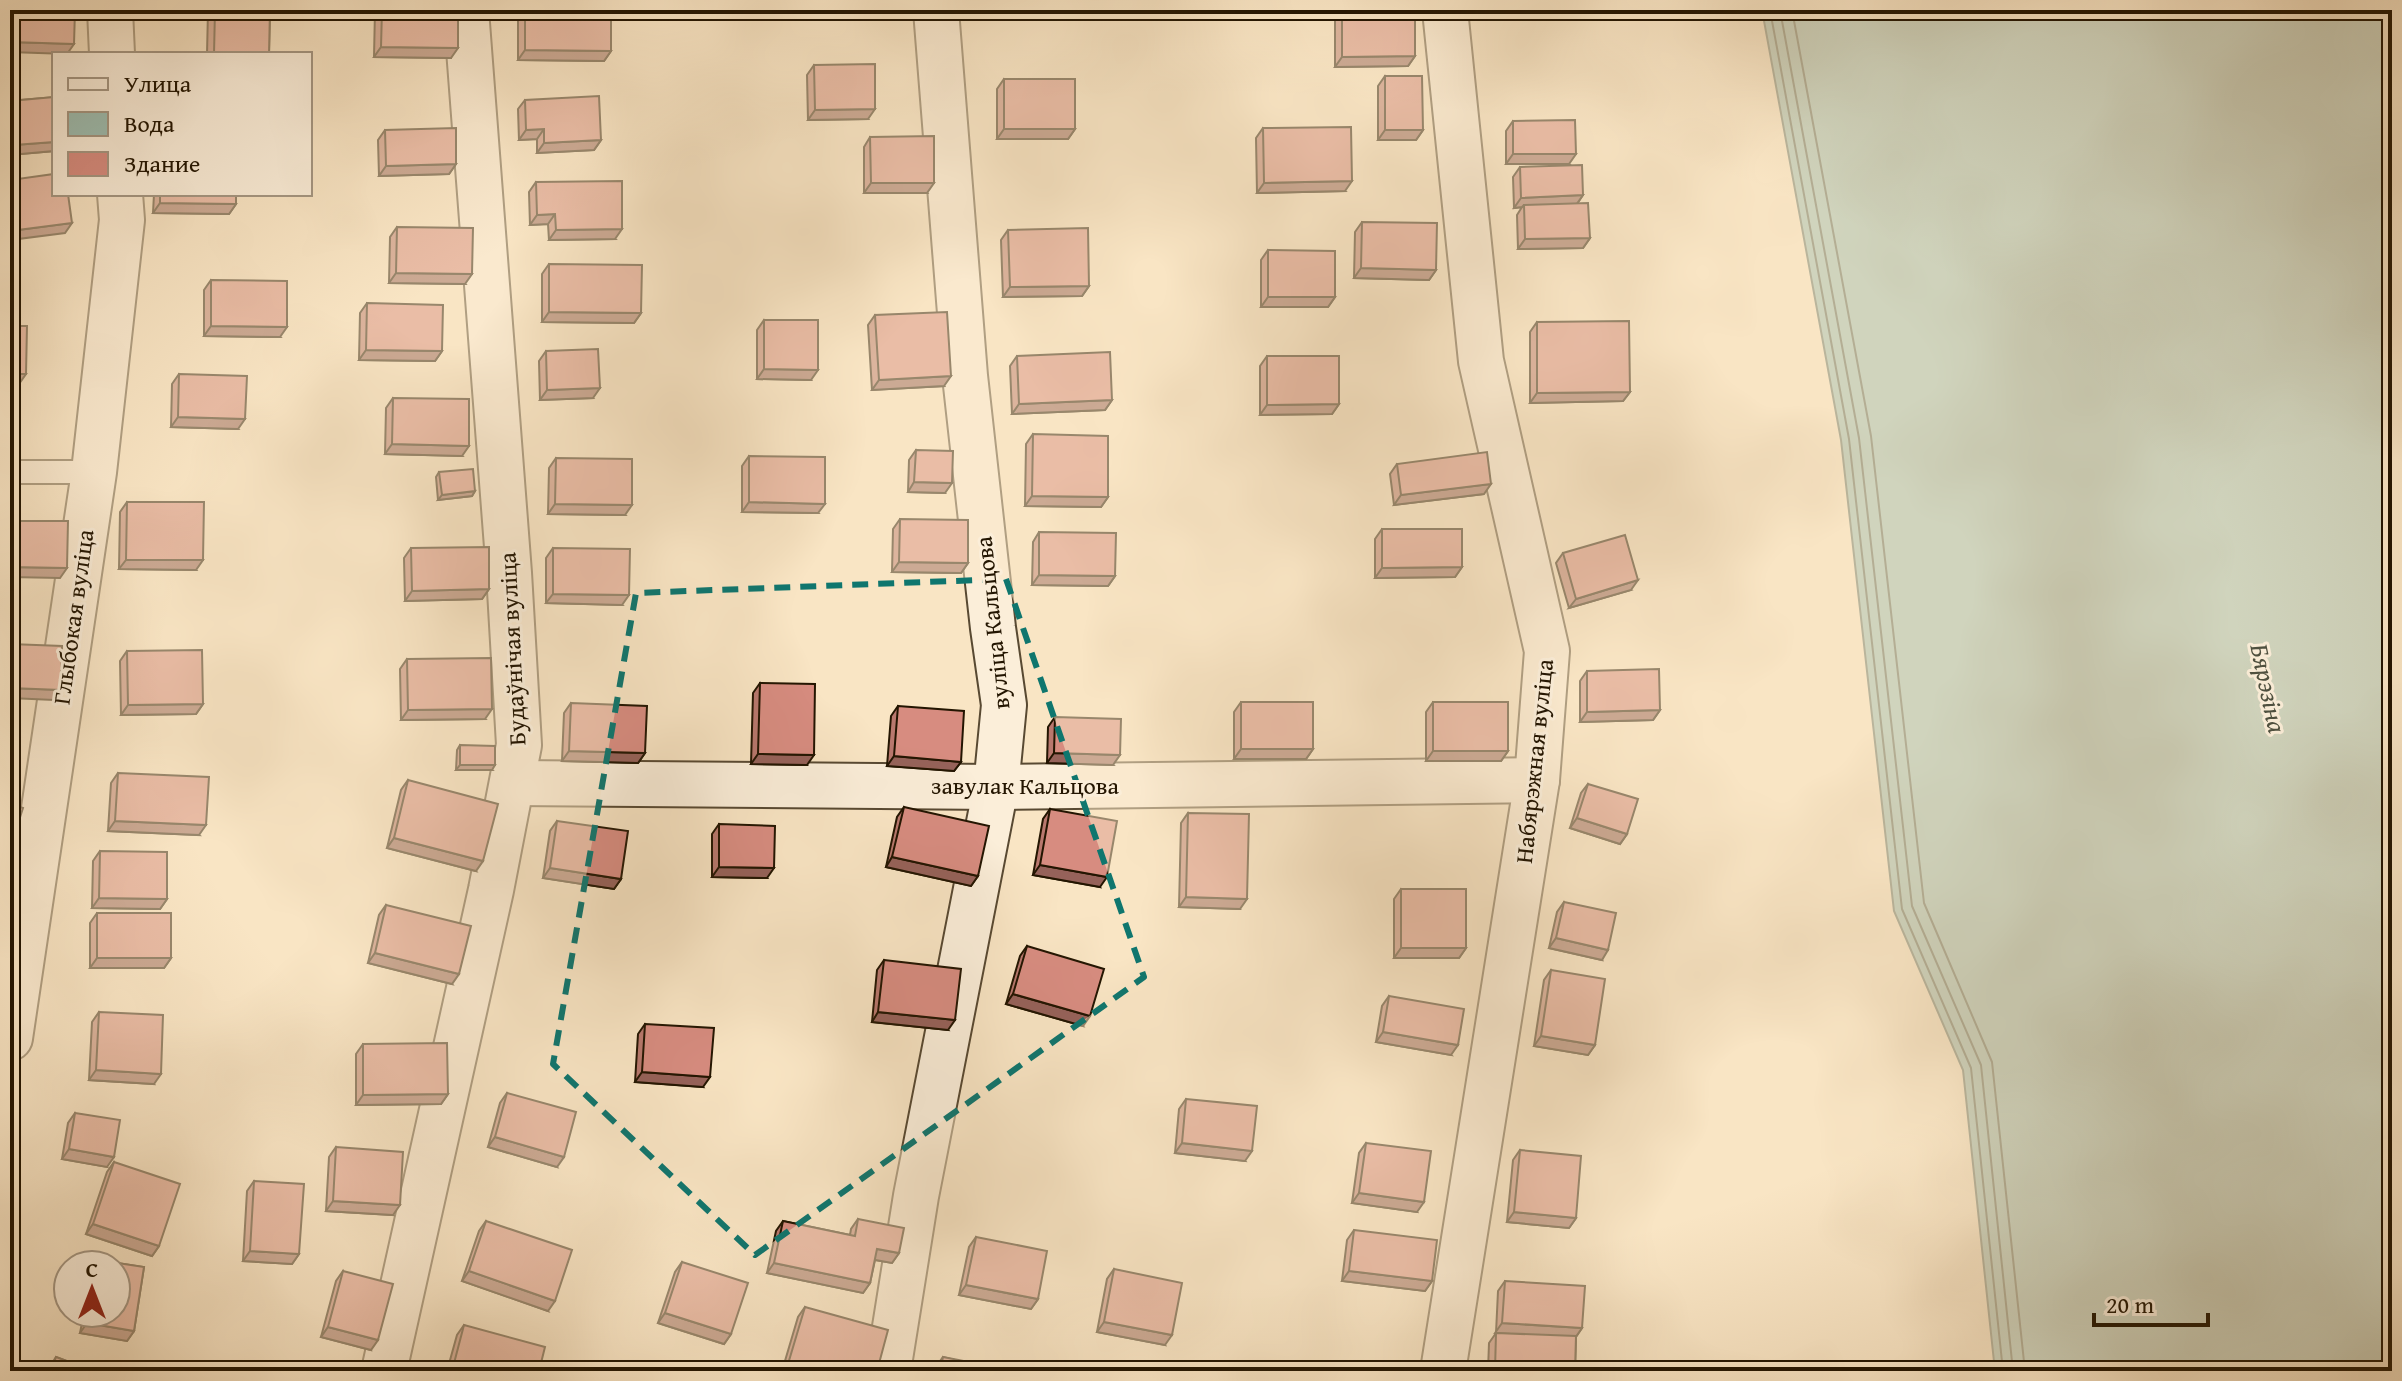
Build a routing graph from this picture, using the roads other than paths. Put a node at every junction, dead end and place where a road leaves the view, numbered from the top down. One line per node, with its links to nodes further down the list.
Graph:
1 (110, 10): 5 (street)
2 (466, 10): 10 (street, Будаўнічая вуліца)
3 (936, 10): 11 (street, вуліца Кальцова)
4 (1445, 10): 9 (street, Набярэжная вуліца)
5 (112, 52)
6 (120, 196): 8 (street, Глыбокая вуліца)
7 (10, 472): 8 (lane)
8 (94, 472): 12 (street, Глыбокая вуліца)
9 (1537, 780): 11 (street, завулак Кальцова); 15 (street, Набярэжная вуліца)
10 (513, 783): 11 (street, завулак Кальцова); 13 (street, Будаўнічая вуліца)
11 (996, 787): 14 (street, вуліца Кальцова)
12 (10, 1038)
13 (384, 1371)
14 (888, 1371)
15 (1443, 1371)

